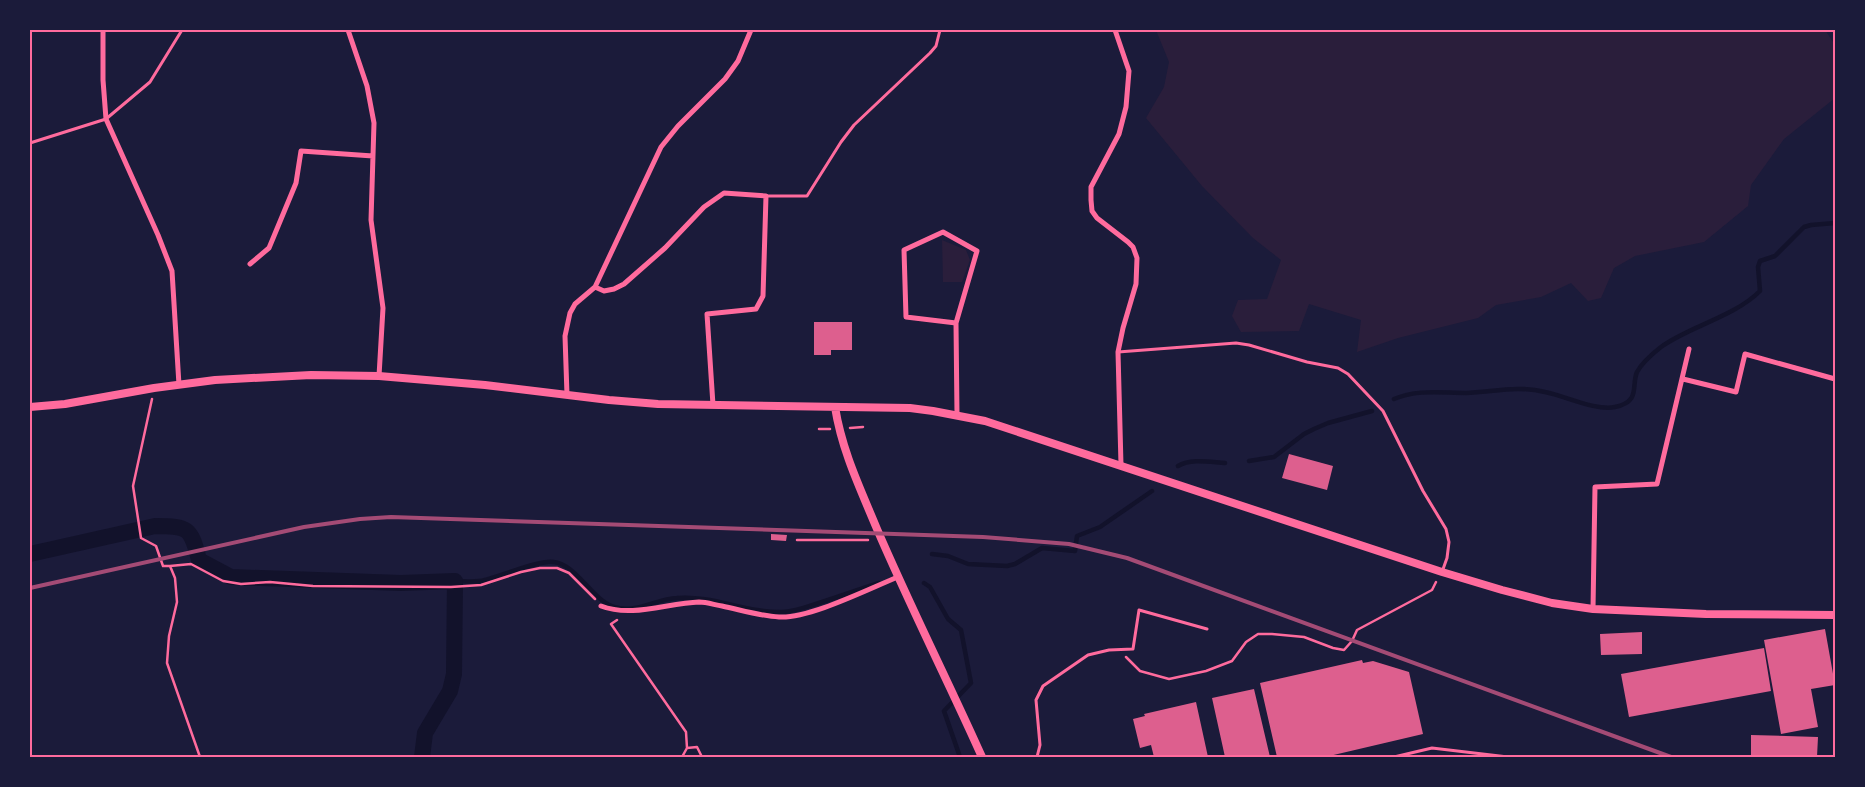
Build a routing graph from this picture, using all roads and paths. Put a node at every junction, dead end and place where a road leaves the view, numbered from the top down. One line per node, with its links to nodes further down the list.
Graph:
1 (103, 30): 7 (street)
2 (182, 30): 7 (lane)
3 (348, 30): 9 (street)
4 (751, 30): 12 (street)
5 (940, 30): 10 (lane)
6 (1115, 30): 15 (street)
7 (106, 118): 8 (lane); 19 (street)
8 (30, 142)
9 (373, 156): 11 (street); 16 (street)
10 (766, 196): 12 (street); 22 (street)
11 (250, 264)
12 (595, 287): 21 (street)
13 (956, 323): 13 (street); 25 (street)
14 (1689, 349): 17 (street)
15 (1118, 352): 26 (street); 30 (lane)
16 (379, 376): 19 (street); 21 (street)
17 (1683, 379): 18 (street); 33 (street)
18 (1835, 380)
19 (179, 385): 20 (street)
20 (154, 388): 23 (street); 29 (path)
21 (567, 395): 22 (street)
22 (713, 405): 24 (street)
23 (30, 407)
24 (835, 407): 25 (street); 31 (street)
25 (957, 415): 26 (street)
26 (1121, 465): 30 (street)
27 (797, 540): 28 (path)
28 (868, 540)
29 (170, 566): 32 (path); 39 (path)
30 (1442, 572): 33 (street); 37 (path)
31 (898, 577): 32 (street); 42 (street)
32 (601, 606)
33 (1593, 609): 34 (street)
34 (1835, 615)
35 (617, 620): 38 (path)
36 (1207, 629): 37 (lane)
37 (1118, 649): 43 (lane)
38 (687, 748): 40 (path); 41 (path)
39 (200, 757)
40 (682, 757)
41 (702, 757)
42 (982, 757)
43 (1037, 757)
44 (1394, 757): 45 (lane)
45 (1508, 757)

